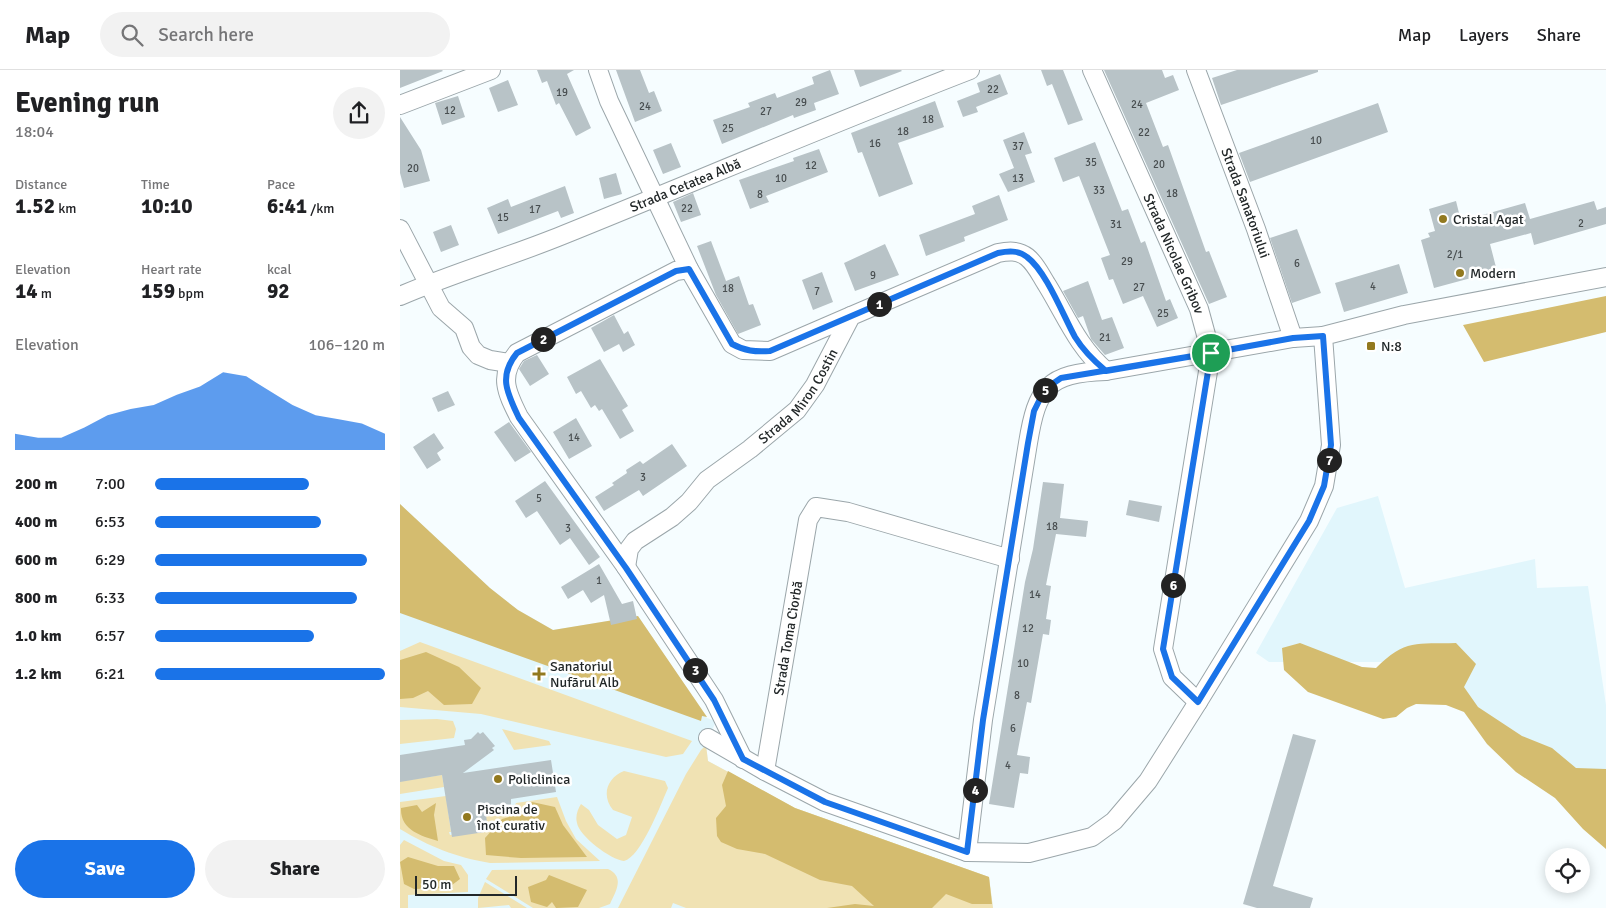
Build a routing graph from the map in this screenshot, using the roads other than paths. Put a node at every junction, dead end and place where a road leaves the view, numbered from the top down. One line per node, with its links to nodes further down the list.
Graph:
1 (491, 70): 6 (street)
2 (598, 70): 7 (street)
3 (970, 70): 7 (street, Strada Cetatea Albă)
4 (1092, 70): 16 (street, Strada Nicolae Gribov)
5 (1196, 70): 15 (street, Strada Sanatoriului)
6 (400, 105)
7 (654, 198): 9 (street); 11 (street, Strada Cetatea Albă)
8 (400, 230): 11 (street)
9 (689, 269): 13 (street); 17 (street)
10 (1606, 277): 14 (street)
11 (429, 284): 12 (street, Strada Cetatea Albă); 17 (street)
12 (400, 296)
13 (852, 316): 18 (street); 20 (street, Strada Miron Costin)
14 (1323, 336): 15 (street); 21 (street)
15 (1293, 338): 16 (street)
16 (1211, 353): 18 (street); 21 (street, Strada Nicolae Gribov)
17 (509, 363): 20 (street)
18 (1106, 371): 19 (street)
19 (1010, 559): 24 (street, Strada Toma Ciorbă); 25 (street)
20 (626, 568): 23 (street)
21 (1198, 702): 25 (street)
22 (708, 738): 23 (street)
23 (743, 759): 24 (street)
24 (764, 771): 25 (street)
25 (967, 852)

